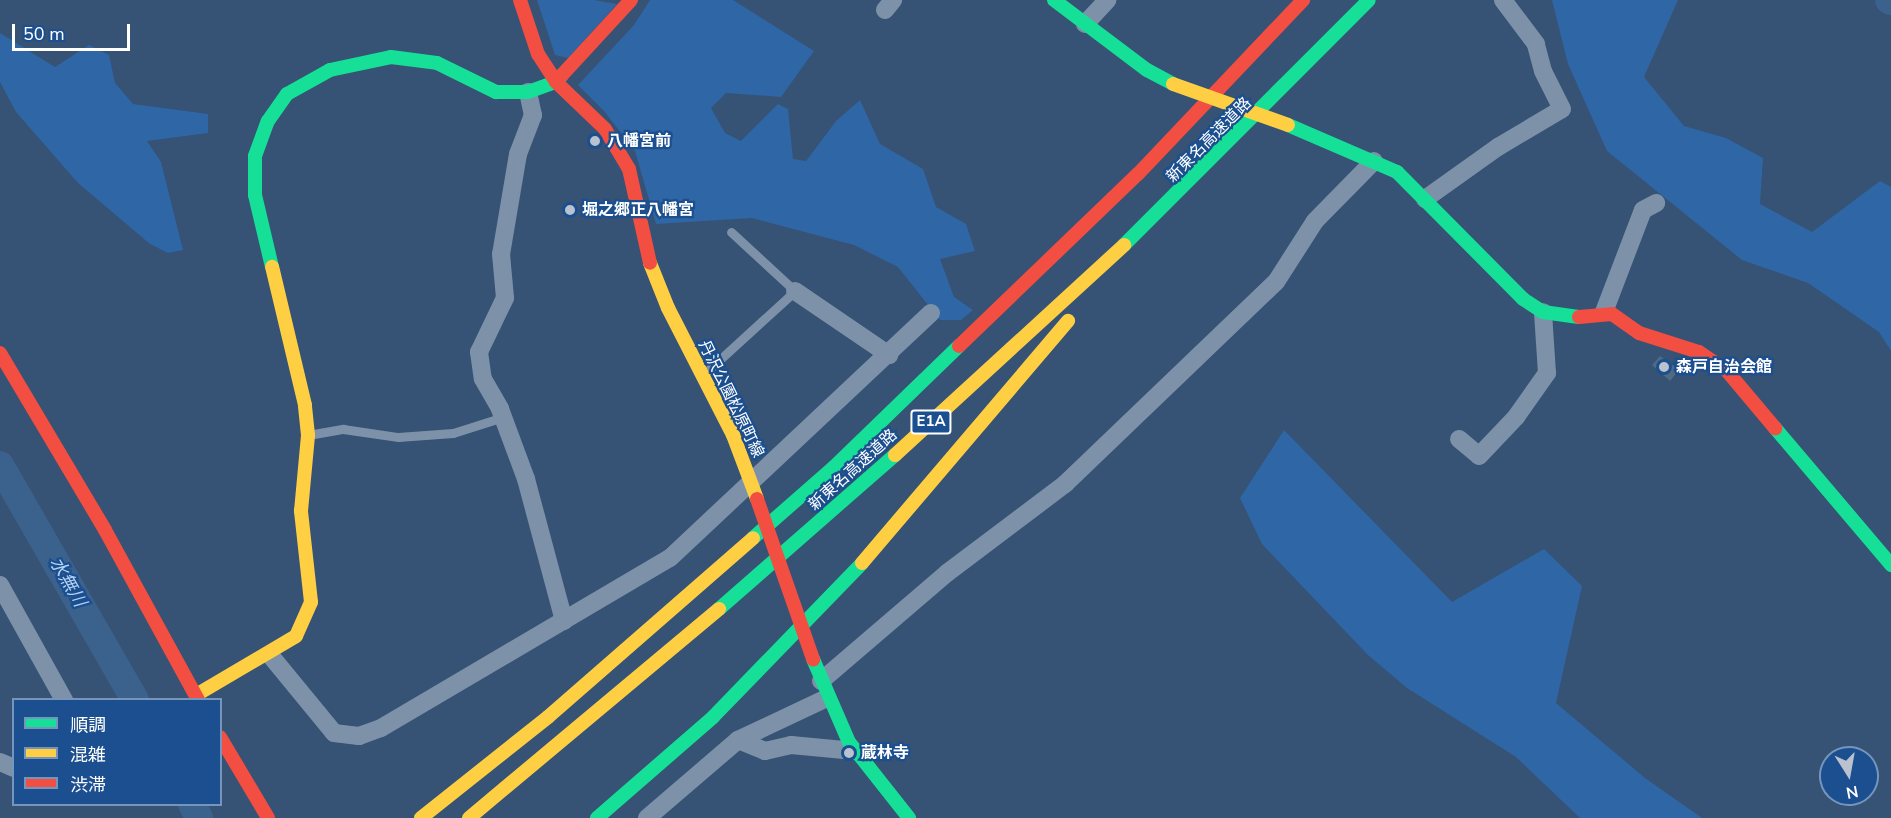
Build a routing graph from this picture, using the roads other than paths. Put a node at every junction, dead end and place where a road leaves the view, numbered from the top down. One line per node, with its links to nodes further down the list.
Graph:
1 (520, 0): 9 (main road, 丹沢公園松原町線)
2 (631, 0): 9 (main road)
3 (1054, 0): 8 (main road)
4 (1107, 0): 8 (street)
5 (1303, 0): 38 (main road, 新東名高速道路 / E1A)
6 (1369, 0): 12 (main road, 新東名高速道路 / E1A)
7 (1503, 0): 13 (street)
8 (1085, 24): 11 (main road, bridge)
9 (561, 77): 10 (main road); 22 (main road, 丹沢公園松原町線)
10 (528, 92): 23 (street); 24 (main road)
11 (1374, 161): 13 (main road); 31 (street)
12 (1175, 198): 39 (main road, 新東名高速道路 / E1A); 40 (main road)
13 (1425, 198): 17 (main road)
14 (1656, 203): 18 (street)
15 (731, 232): 16 (lane)
16 (795, 291): 21 (street); 22 (lane)
17 (1543, 312): 18 (main road); 25 (street)
18 (1604, 312): 27 (main road)
19 (932, 313): 21 (street)
20 (0, 353): 33 (main road)
21 (889, 355): 26 (street)
22 (702, 376): 26 (main road, 丹沢公園松原町線)
23 (503, 417): 24 (lane); 29 (street)
24 (308, 435): 30 (main road)
25 (1459, 439)
26 (751, 480): 29 (street); 31 (main road, 丹沢公園松原町線, bridge)
27 (1891, 565)
28 (0, 585): 32 (street)
29 (564, 621): 30 (street)
30 (270, 655): 33 (main road)
31 (824, 690): 35 (street); 36 (main road, 丹沢公園松原町線)
32 (63, 698)
33 (195, 698)
34 (222, 740): 37 (main road)
35 (738, 740): 36 (street); 41 (street)
36 (855, 751): 42 (main road, 丹沢公園松原町線)
37 (268, 818)
38 (421, 818)
39 (469, 818)
40 (597, 818)
41 (647, 818)
42 (909, 818)

